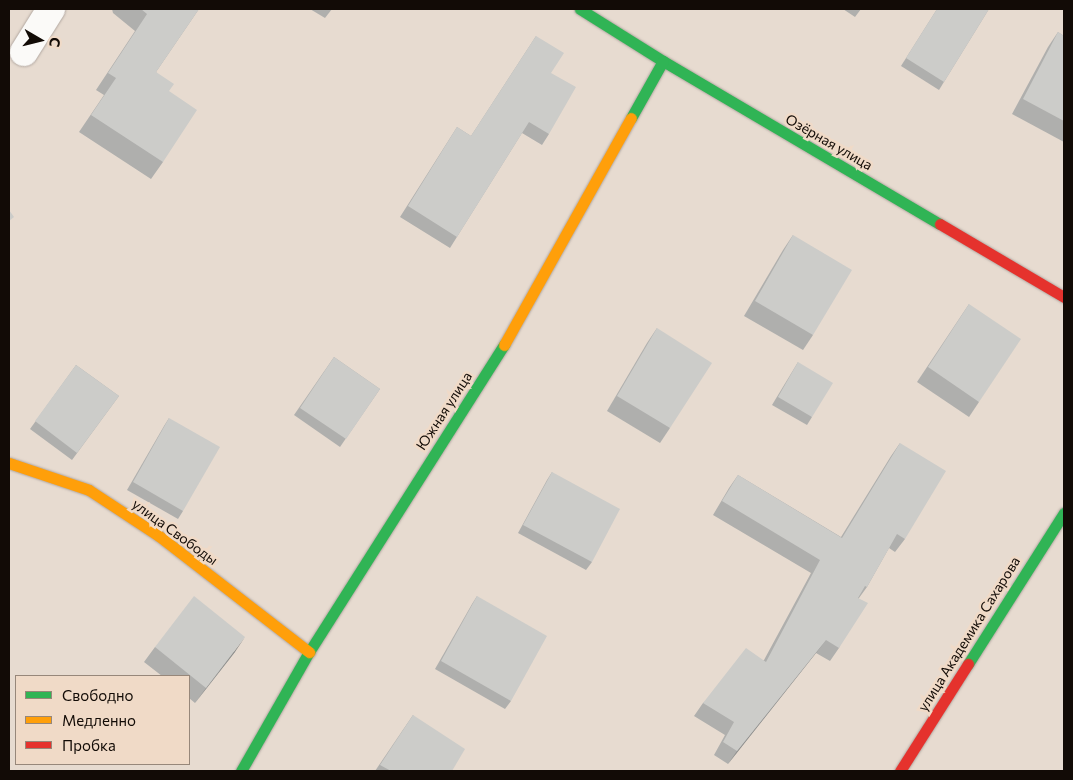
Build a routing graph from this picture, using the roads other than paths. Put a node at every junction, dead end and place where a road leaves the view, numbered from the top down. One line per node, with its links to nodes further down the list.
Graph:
1 (51, 9): 3 (street)
2 (580, 9): 4 (street, Озёрная улица)
3 (24, 52)
4 (663, 62): 5 (street, Озёрная улица); 8 (street, Южная улица)
5 (1064, 297)
6 (9, 463): 8 (street, улица Свободы)
7 (1064, 513): 10 (street, улица Академика Сахарова)
8 (309, 652): 9 (street, Южная улица)
9 (241, 771)
10 (900, 771)

